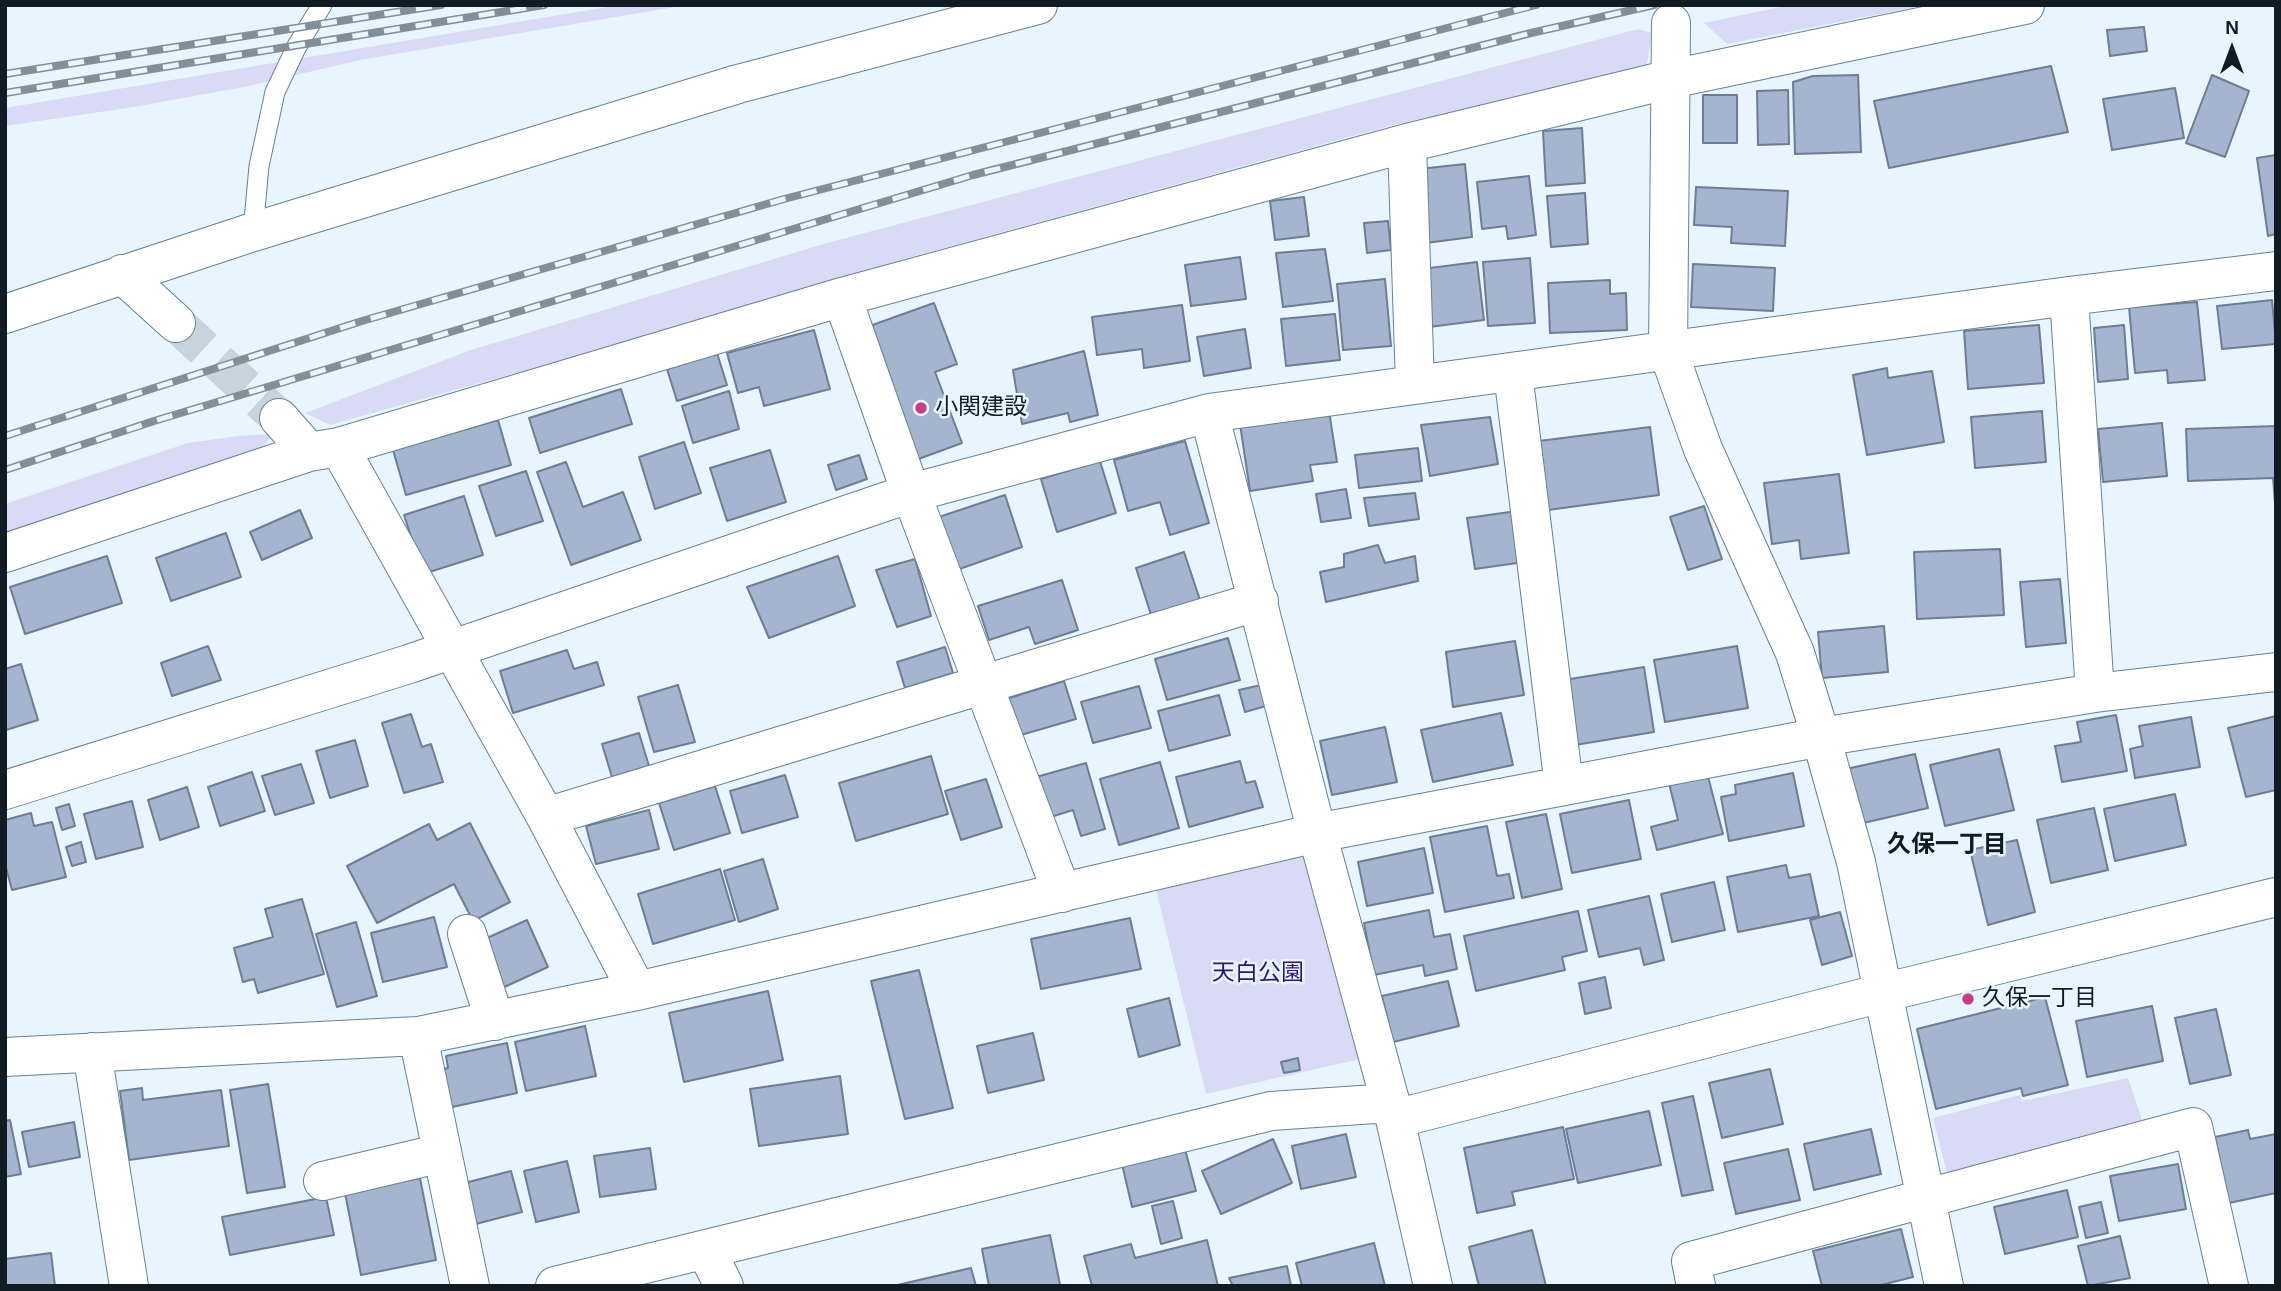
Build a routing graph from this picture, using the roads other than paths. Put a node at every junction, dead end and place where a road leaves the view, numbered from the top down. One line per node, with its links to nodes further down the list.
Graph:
1 (322, 5): 7 (lane)
2 (1038, 5): 7 (street)
3 (2025, 5): 5 (street)
4 (1671, 23): 5 (street)
5 (1671, 79): 6 (street); 14 (street)
6 (1406, 143): 10 (street); 16 (street)
7 (253, 232): 9 (street)
8 (2276, 271): 11 (street)
9 (122, 274): 12 (street); 13 (street)
10 (842, 296): 19 (street); 20 (street)
11 (2068, 296): 14 (street); 26 (street)
12 (5, 314)
13 (176, 323)
14 (1668, 351): 15 (street); 27 (street)
15 (1513, 373): 16 (street); 28 (street)
16 (1415, 385): 17 (street)
17 (1209, 413): 20 (street); 22 (street)
18 (279, 418): 19 (street)
19 (324, 450): 21 (street); 23 (street)
20 (911, 493): 23 (street); 25 (street)
21 (5, 553)
22 (1259, 601): 25 (street); 31 (street)
23 (453, 650): 29 (street); 30 (street)
24 (2276, 672): 26 (street)
25 (983, 683): 30 (street); 32 (street)
26 (2095, 693): 27 (street)
27 (1821, 737): 28 (street); 36 (street)
28 (1564, 786): 31 (street)
29 (5, 790)
30 (546, 817): 35 (street)
31 (1317, 833): 32 (street); 41 (street)
32 (1062, 893): 35 (street)
33 (2276, 897): 36 (street)
34 (467, 934): 37 (street)
35 (637, 991): 37 (street)
36 (1882, 993): 41 (street); 44 (street)
37 (495, 1021): 38 (street)
38 (418, 1036): 39 (street); 42 (street)
39 (92, 1052): 40 (street); 46 (street)
40 (5, 1057)
41 (1392, 1111): 45 (street); 50 (street)
42 (442, 1153): 43 (street); 47 (street)
43 (323, 1181)
44 (1926, 1199): 51 (street); 52 (street); 53 (street)
45 (706, 1250): 48 (street); 49 (street)
46 (129, 1286)
47 (470, 1286)
48 (555, 1286)
49 (724, 1286)
50 (1433, 1286)
51 (1696, 1286)
52 (1944, 1286)
53 (2229, 1286)

